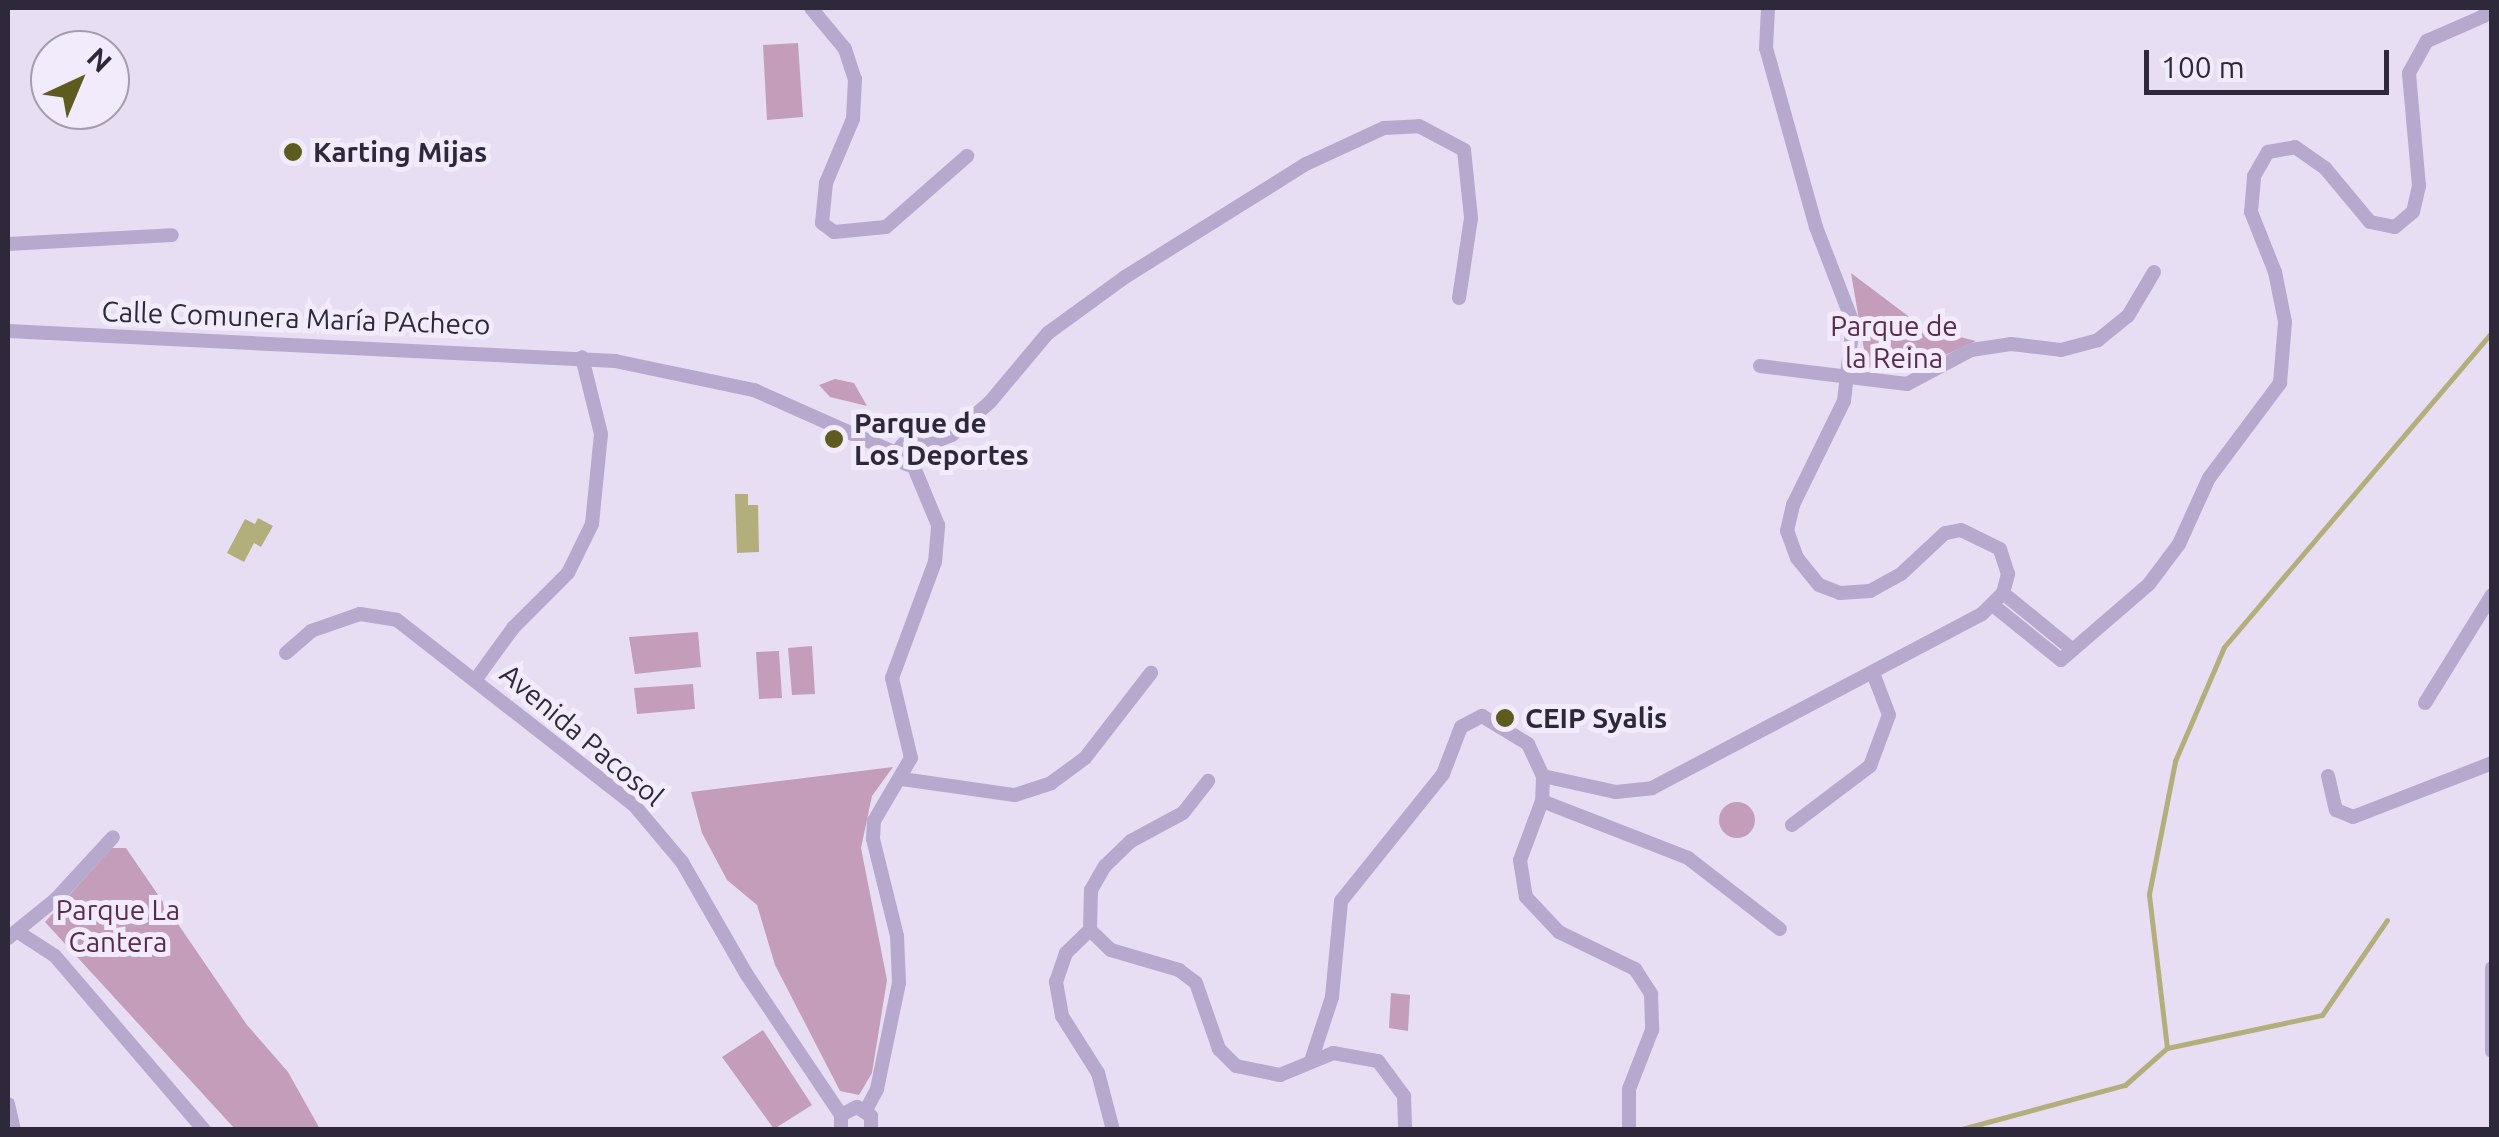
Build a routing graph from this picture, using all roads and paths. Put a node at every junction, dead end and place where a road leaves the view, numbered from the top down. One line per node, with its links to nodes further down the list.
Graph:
1 (810, 8): 4 (street)
2 (1768, 8): 12 (street)
3 (2486, 8): 20 (street)
4 (967, 156)
5 (172, 235): 6 (street)
6 (8, 244)
7 (2154, 272): 12 (street)
8 (1459, 298): 13 (street)
9 (8, 331): 10 (street, Calle Comunera María PAcheco)
10 (582, 356): 14 (street, Calle Comunera María PAcheco); 23 (street)
11 (1760, 366): 12 (street)
12 (1849, 377): 16 (street)
13 (922, 447): 14 (street); 15 (street)
14 (898, 454): 15 (street, Calle Comunera María PAcheco)
15 (913, 465): 28 (street)
16 (2003, 592): 18 (street); 20 (street)
17 (2492, 595): 24 (street)
18 (1994, 606): 20 (street); 21 (street)
19 (286, 653): 23 (street, Avenida Pacosol)
20 (2067, 655)
21 (1874, 673): 26 (street); 31 (street)
22 (1151, 674): 28 (street)
23 (476, 679): 41 (street, Avenida Pacosol)
24 (2425, 704)
25 (2492, 763): 27 (street)
26 (1543, 776): 30 (street); 38 (street)
27 (2328, 776)
28 (902, 780): 40 (street)
29 (1208, 781): 34 (street)
30 (1542, 801): 33 (street); 47 (street)
31 (1792, 826)
32 (113, 837): 35 (street)
33 (1780, 929)
34 (1090, 930): 38 (street); 45 (street)
35 (13, 935): 43 (street)
36 (2492, 968): 37 (street)
37 (2492, 1050)
38 (1312, 1061): 46 (street)
39 (8, 1104): 42 (street)
40 (866, 1110): 41 (street); 44 (street)
41 (841, 1122)
42 (14, 1130)
43 (204, 1130)
44 (871, 1130)
45 (1113, 1130)
46 (1404, 1130)
47 (1630, 1130)

